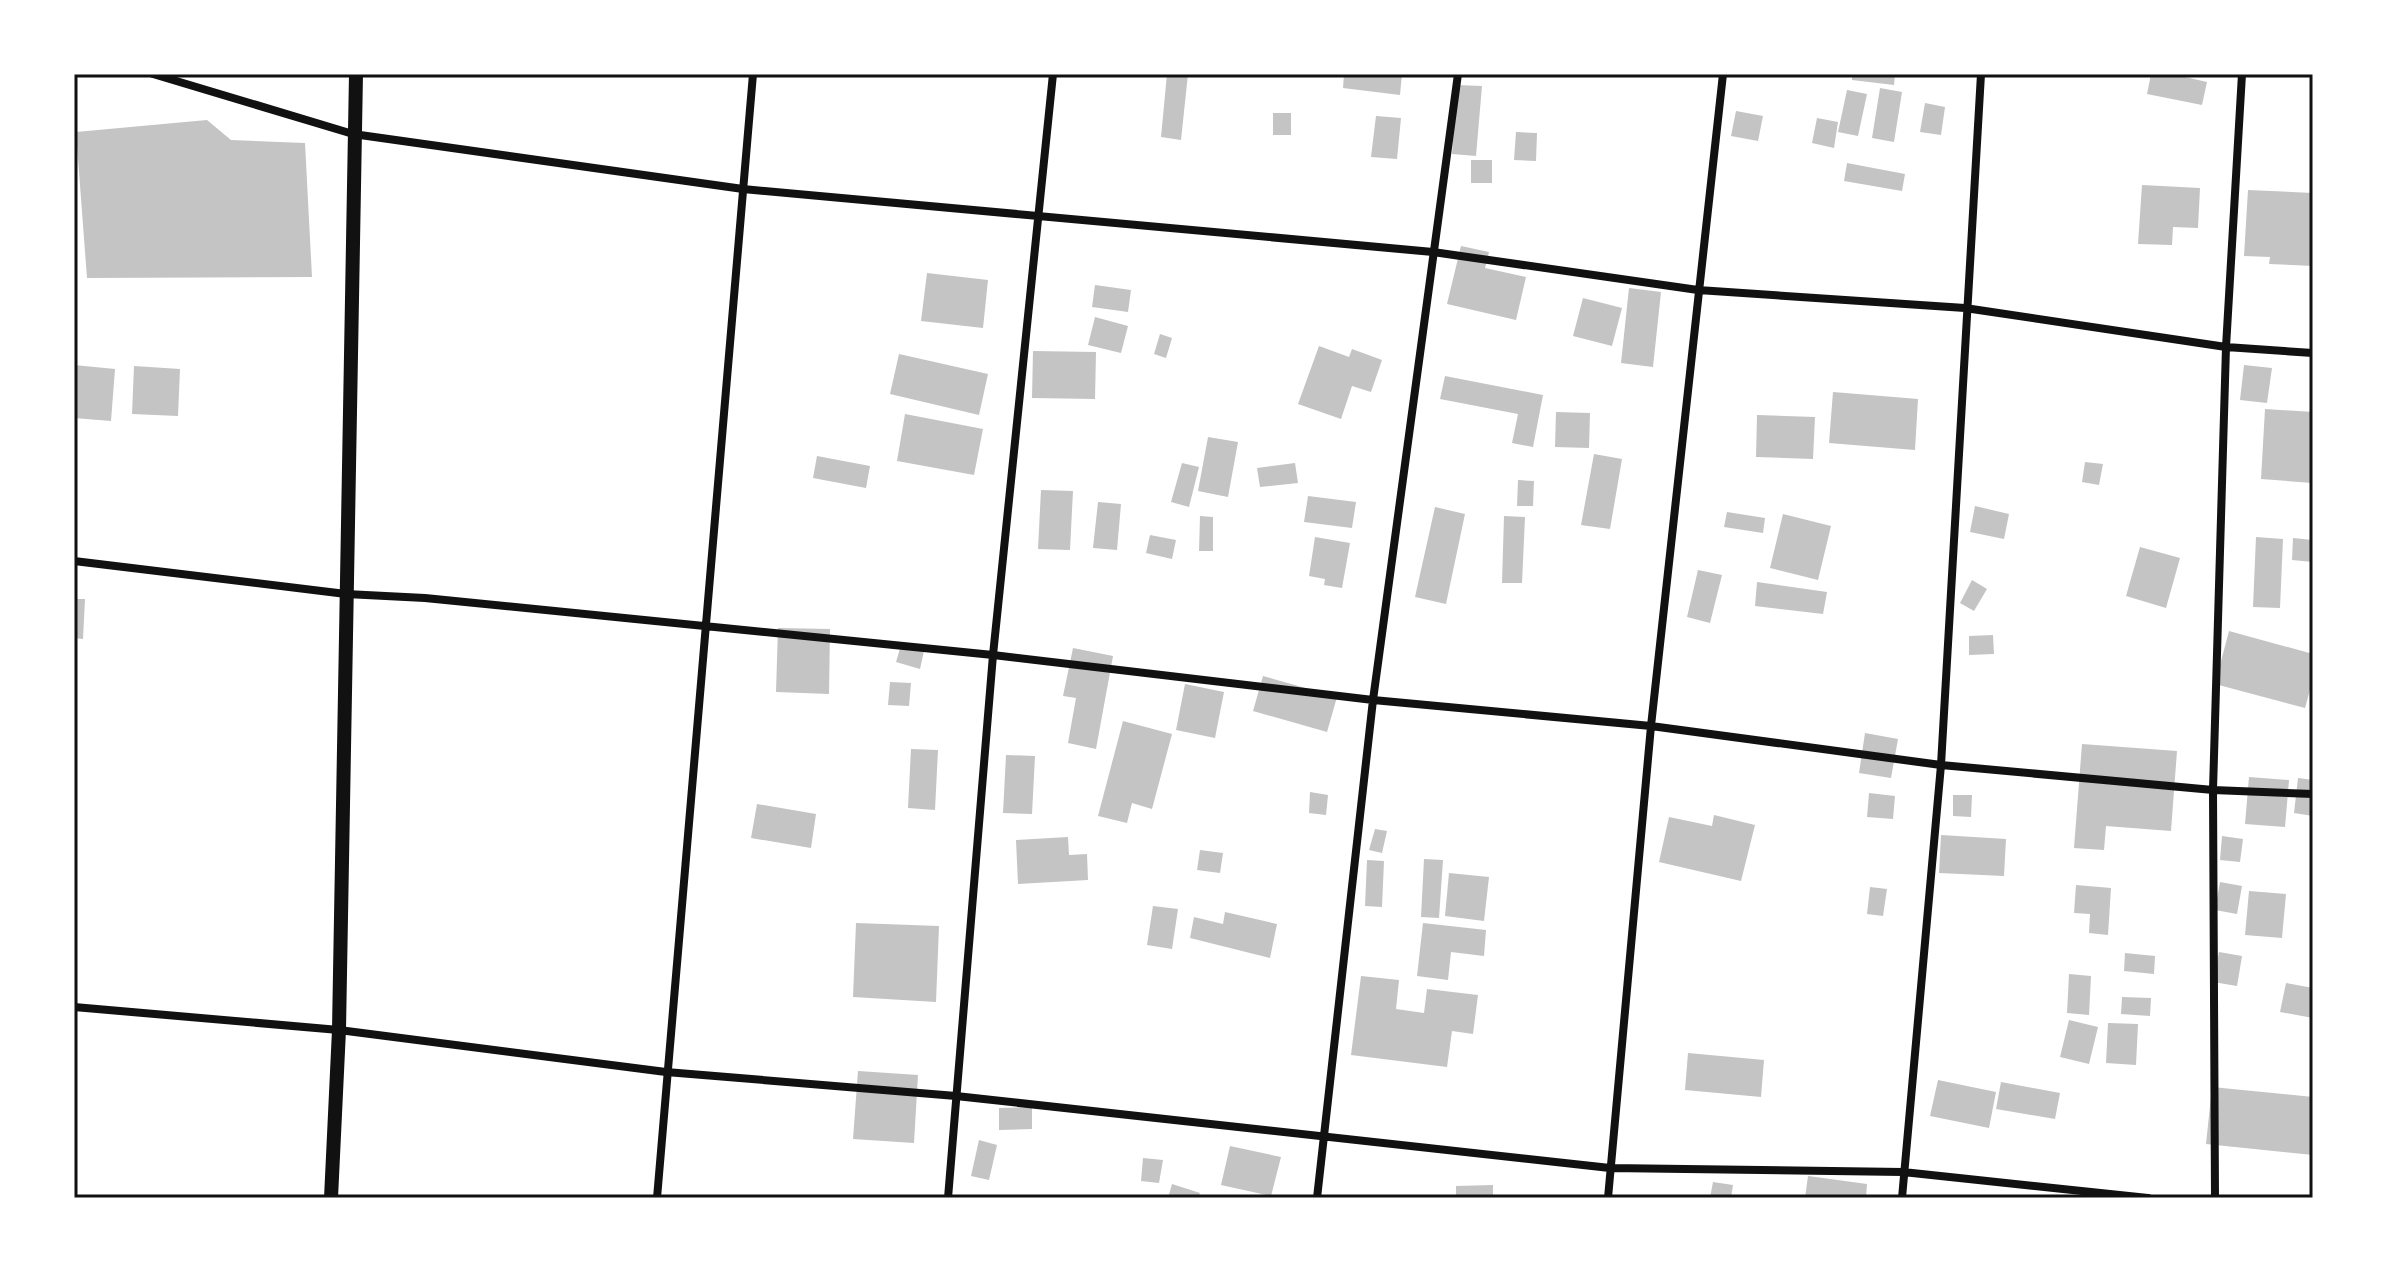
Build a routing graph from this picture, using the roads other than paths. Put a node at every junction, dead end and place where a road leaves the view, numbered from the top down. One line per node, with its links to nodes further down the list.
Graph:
1 (153, 74): 9 (street)
2 (356, 74): 9 (street)
3 (753, 74): 10 (street)
4 (1053, 74): 11 (street)
5 (1458, 74): 12 (street)
6 (1723, 74): 13 (street)
7 (1981, 74): 14 (street)
8 (2242, 74): 15 (street)
9 (353, 134): 10 (street); 18 (street)
10 (743, 189): 11 (street); 19 (street)
11 (1037, 216): 12 (street); 20 (street)
12 (1433, 252): 13 (street); 21 (street)
13 (1698, 290): 14 (street); 22 (street)
14 (1965, 308): 15 (street); 23 (street)
15 (2226, 347): 16 (street); 24 (street)
16 (2313, 353)
17 (74, 561): 18 (street)
18 (346, 594): 19 (street); 27 (street)
19 (703, 627): 20 (street); 28 (street)
20 (993, 655): 21 (street); 29 (street)
21 (1373, 700): 22 (street); 30 (street)
22 (1651, 726): 23 (street); 31 (street)
23 (1941, 765): 24 (street); 32 (street)
24 (2213, 790): 25 (street); 40 (street)
25 (2313, 794)
26 (74, 1007): 27 (street)
27 (339, 1030): 28 (street); 33 (street)
28 (666, 1072): 29 (street); 34 (street)
29 (956, 1096): 30 (street); 35 (street)
30 (1324, 1136): 31 (street); 36 (street)
31 (1610, 1168): 32 (street); 37 (street)
32 (1903, 1172): 38 (street); 39 (street)
33 (331, 1198)
34 (657, 1198)
35 (948, 1198)
36 (1317, 1198)
37 (1608, 1198)
38 (1902, 1198)
39 (2148, 1198)
40 (2215, 1198)

